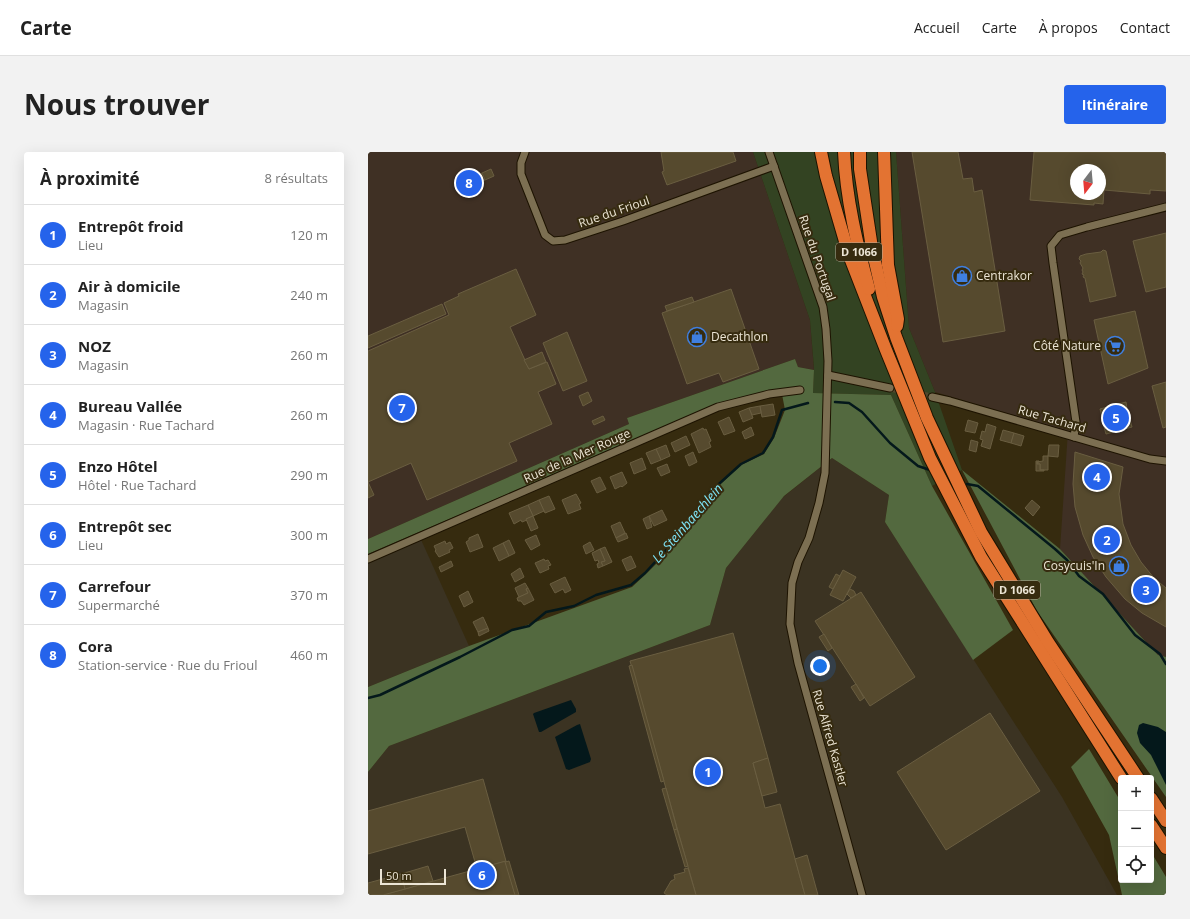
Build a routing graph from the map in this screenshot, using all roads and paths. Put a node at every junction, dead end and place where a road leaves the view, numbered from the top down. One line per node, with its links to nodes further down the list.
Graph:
1 (525, 152): 7 (street, Rue du Frioul)
2 (769, 152): 7 (street, Rue du Portugal)
3 (821, 152): 10 (highway)
4 (844, 152): 10 (highway, D 1066)
5 (860, 152): 9 (highway, D 1066)
6 (884, 152): 9 (highway)
7 (774, 166): 11 (street, Rue du Portugal)
8 (1166, 208): 15 (street)
9 (896, 337): 19 (highway, D 1066)
10 (886, 350): 18 (highway, D 1066)
11 (828, 375): 12 (street); 24 (street, Rue Alfred Kastler)
12 (890, 388)
13 (800, 390): 17 (street, Rue de la Mer Rouge)
14 (932, 397): 15 (street, Rue Tachard)
15 (1074, 436): 16 (street, Rue Tachard)
16 (1166, 461)
17 (368, 559)
18 (1119, 775)
19 (1136, 775)
20 (1154, 803): 21 (highway)
21 (1166, 821)
22 (1154, 830): 23 (highway)
23 (1166, 848)
24 (862, 895)

